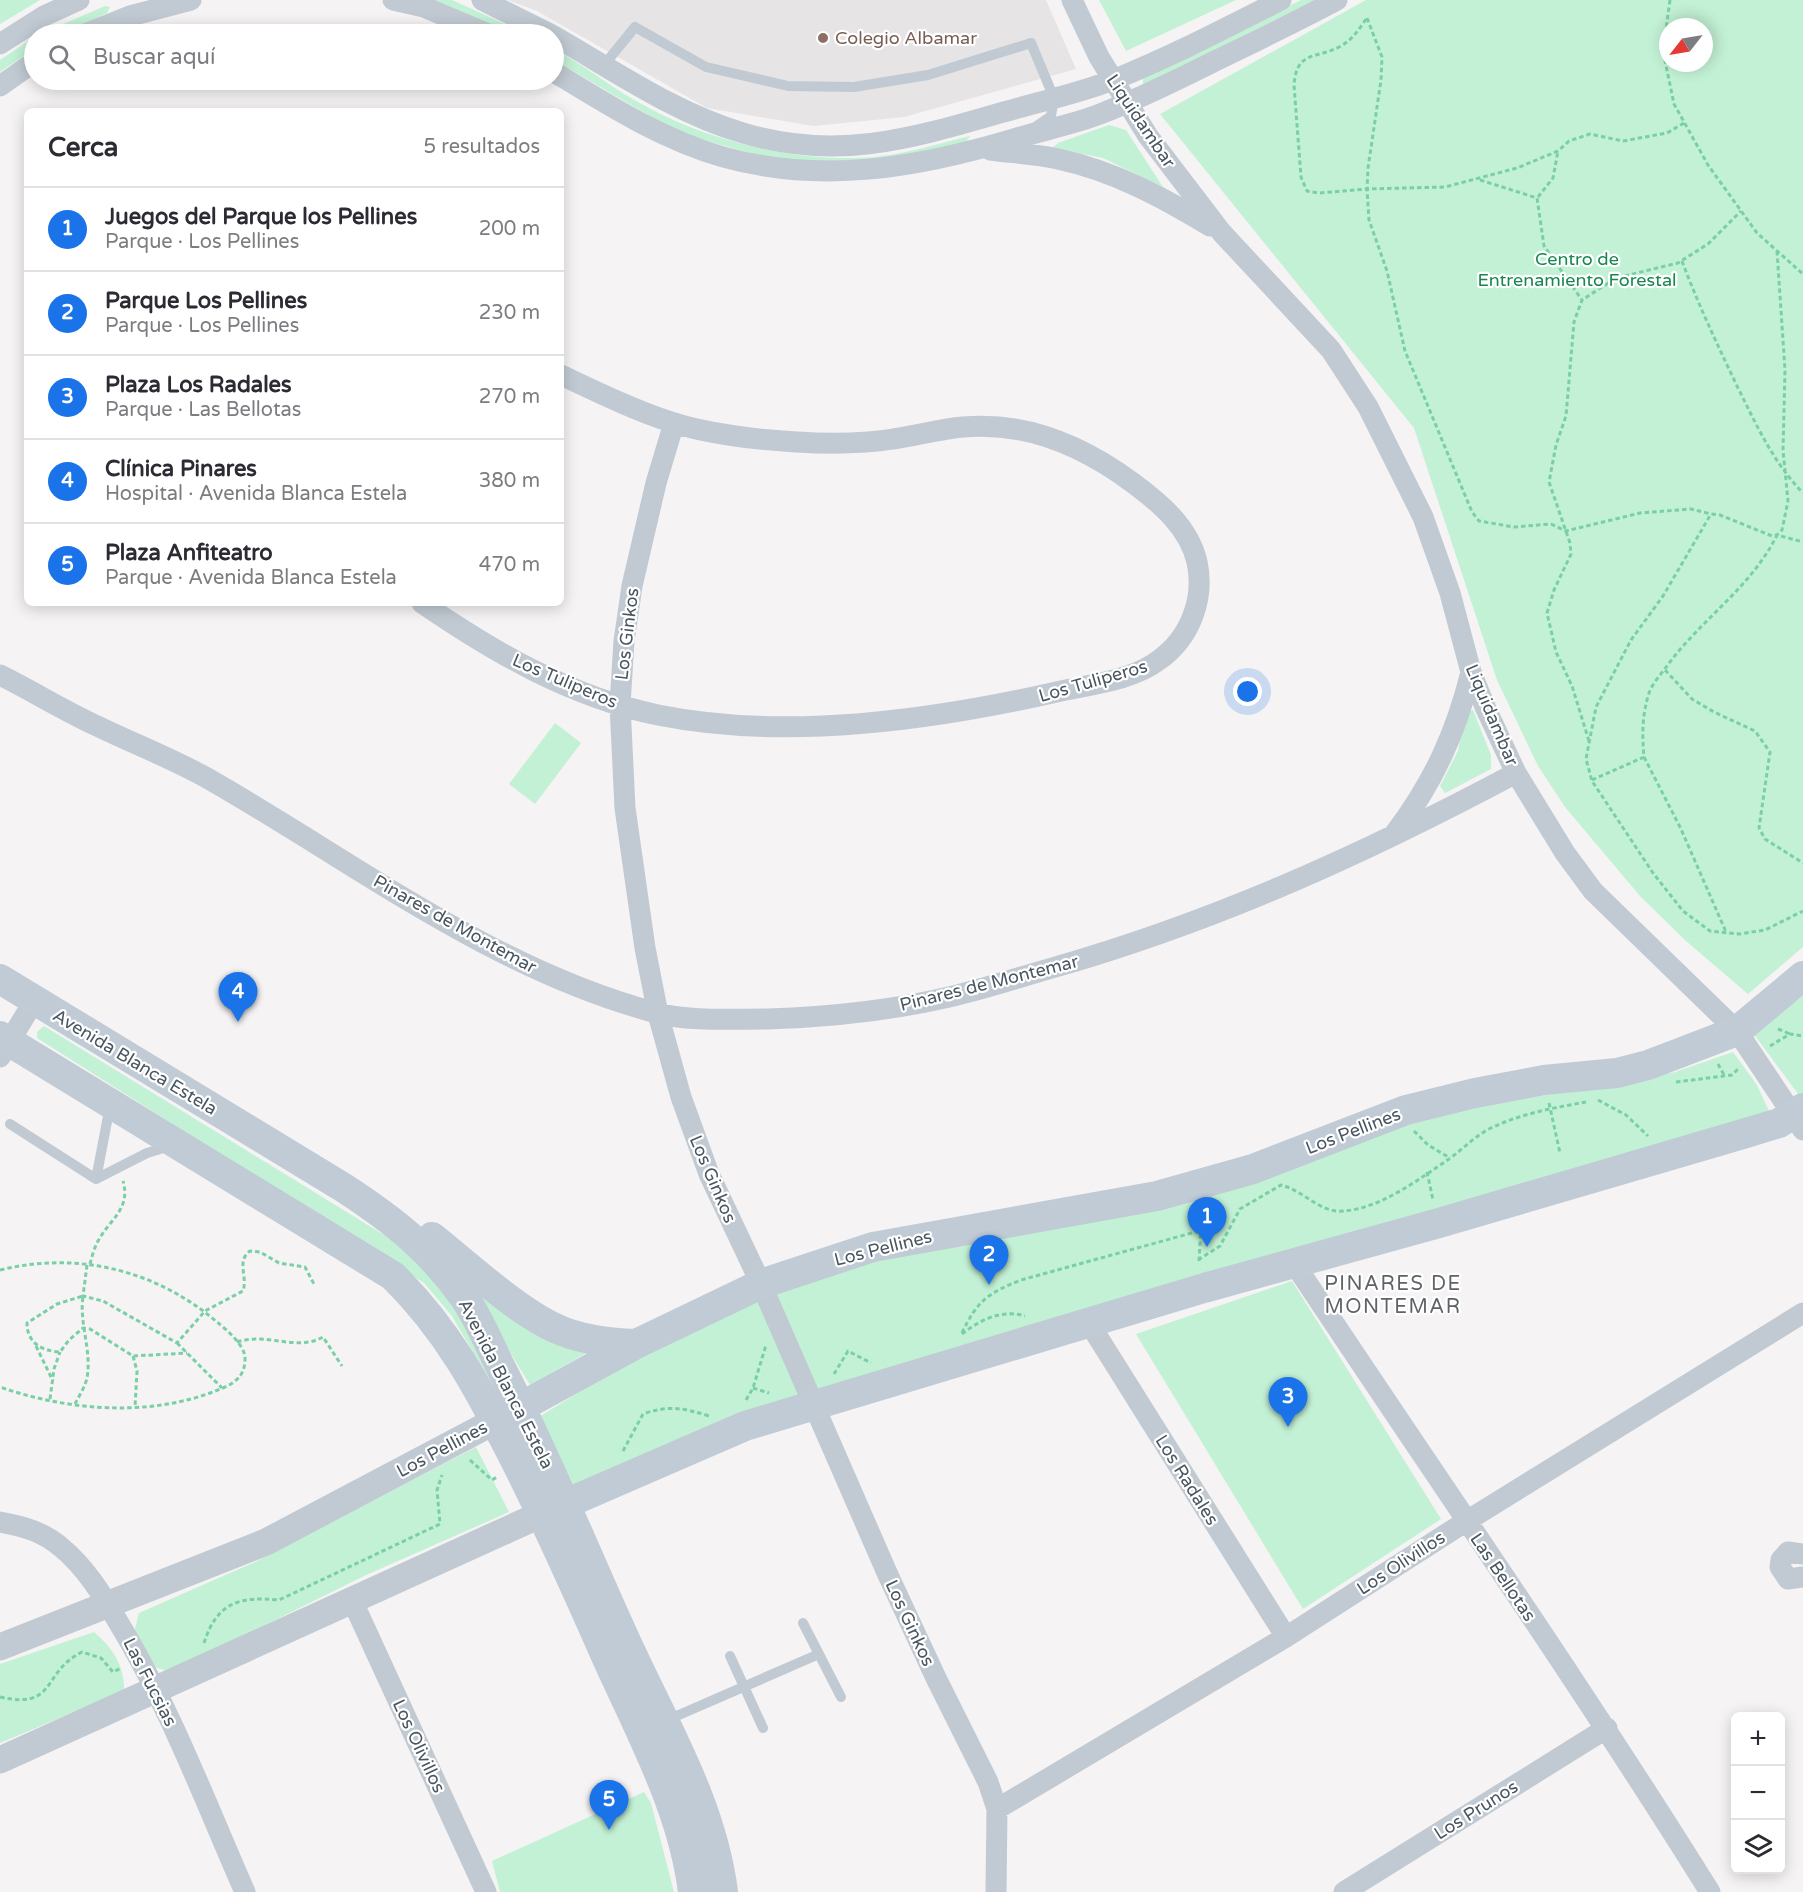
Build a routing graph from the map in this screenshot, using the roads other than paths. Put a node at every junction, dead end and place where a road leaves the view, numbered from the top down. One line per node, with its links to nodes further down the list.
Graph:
1 (80, 0): 10 (street)
2 (191, 0): 8 (street)
3 (393, 0): 12 (street)
4 (482, 0): 13 (street)
5 (1072, 0): 20 (street, Liquidambar)
6 (1281, 0): 20 (street)
7 (1338, 0): 23 (street)
8 (158, 4): 9 (street)
9 (127, 8): 11 (street)
10 (31, 24)
11 (102, 24)
12 (464, 24)
13 (530, 24)
14 (24, 29): 16 (street)
15 (564, 42): 17 (street)
16 (0, 44)
17 (604, 64): 22 (street); 22 (lane)
18 (24, 69): 21 (street)
19 (564, 78): 25 (street)
20 (1112, 80): 22 (street); 23 (street, Liquidambar)
21 (0, 86)
22 (1054, 98): 24 (lane)
23 (1127, 104): 24 (street); 26 (street, Liquidambar)
24 (1017, 139): 25 (street)
25 (983, 149): 26 (street, Liquidambar)
26 (1222, 233): 30 (street, Liquidambar)
27 (564, 376): 28 (street, Los Tuliperos)
28 (674, 423): 32 (street, Los Ginkos); 32 (street, Los Tuliperos)
29 (426, 606): 32 (street, Los Tuliperos)
30 (1471, 672): 33 (street, Liquidambar); 34 (street, Pinares de Montemar)
31 (0, 675): 38 (street, Pinares de Montemar)
32 (620, 705): 38 (street, Los Ginkos)
33 (1516, 773): 34 (street, Pinares de Montemar); 39 (street, Liquidambar)
34 (1392, 837): 38 (street, Pinares de Montemar)
35 (1803, 976): 39 (main road, Los Pellines)
36 (0, 979): 37 (main road, Avenida Blanca Estela)
37 (34, 1002): 40 (street); 46 (main road, Avenida Blanca Estela)
38 (658, 1014): 48 (street, Los Ginkos)
39 (1737, 1031): 42 (street, Liquidambar); 48 (main road, Los Pellines)
40 (3, 1045): 41 (main road, Avenida Blanca Estela)
41 (111, 1103): 44 (main road, Avenida Blanca Estela); 45 (lane)
42 (1800, 1118): 47 (main road)
43 (10, 1124): 45 (lane)
44 (178, 1144): 45 (lane); 53 (main road, Avenida Blanca Estela)
45 (96, 1179)
46 (385, 1215): 51 (main road); 53 (main road, Avenida Blanca Estela)
47 (1294, 1263): 50 (main road); 56 (street, Las Bellotas)
48 (761, 1284): 51 (main road, Los Pellines); 52 (street, Los Ginkos)
49 (1803, 1313): 56 (street, Los Olivillos)
50 (1089, 1323): 52 (main road); 62 (street, Los Radales)
51 (636, 1344): 53 (main road, Los Pellines)
52 (814, 1406): 54 (main road); 73 (street, Los Ginkos)
53 (508, 1414): 54 (main road, Avenida Blanca Estela); 54 (main road, Avenida Blanca Estela); 60 (street, Los Pellines)
54 (554, 1508): 59 (street); 69 (main road, Avenida Blanca Estela); 76 (main road, Avenida Blanca Estela)
55 (0, 1522): 60 (street, Las Fucsias)
56 (1465, 1522): 62 (street, Los Olivillos); 71 (street, Las Bellotas)
57 (1803, 1554): 58 (street)
58 (1803, 1578)
59 (352, 1600): 67 (street); 75 (street, Los Olivillos)
60 (108, 1605): 63 (street, Los Pellines); 67 (street, Las Fucsias)
61 (803, 1623): 64 (lane)
62 (1286, 1637): 73 (street, Los Olivillos)
63 (0, 1647)
64 (819, 1654): 66 (lane); 68 (lane)
65 (730, 1656): 66 (lane)
66 (744, 1685): 69 (lane); 70 (lane)
67 (156, 1689): 72 (street); 74 (street, Las Fucsias)
68 (841, 1697)
69 (663, 1722): 77 (main road, Avenida Blanca Estela)
70 (763, 1728)
71 (1607, 1728): 79 (street, Los Prunos); 80 (street, Las Bellotas)
72 (0, 1760)
73 (997, 1809): 78 (street, Los Ginkos)
74 (245, 1892)
75 (486, 1892)
76 (693, 1892)
77 (723, 1892)
78 (996, 1892)
79 (1344, 1892)
80 (1710, 1892)

